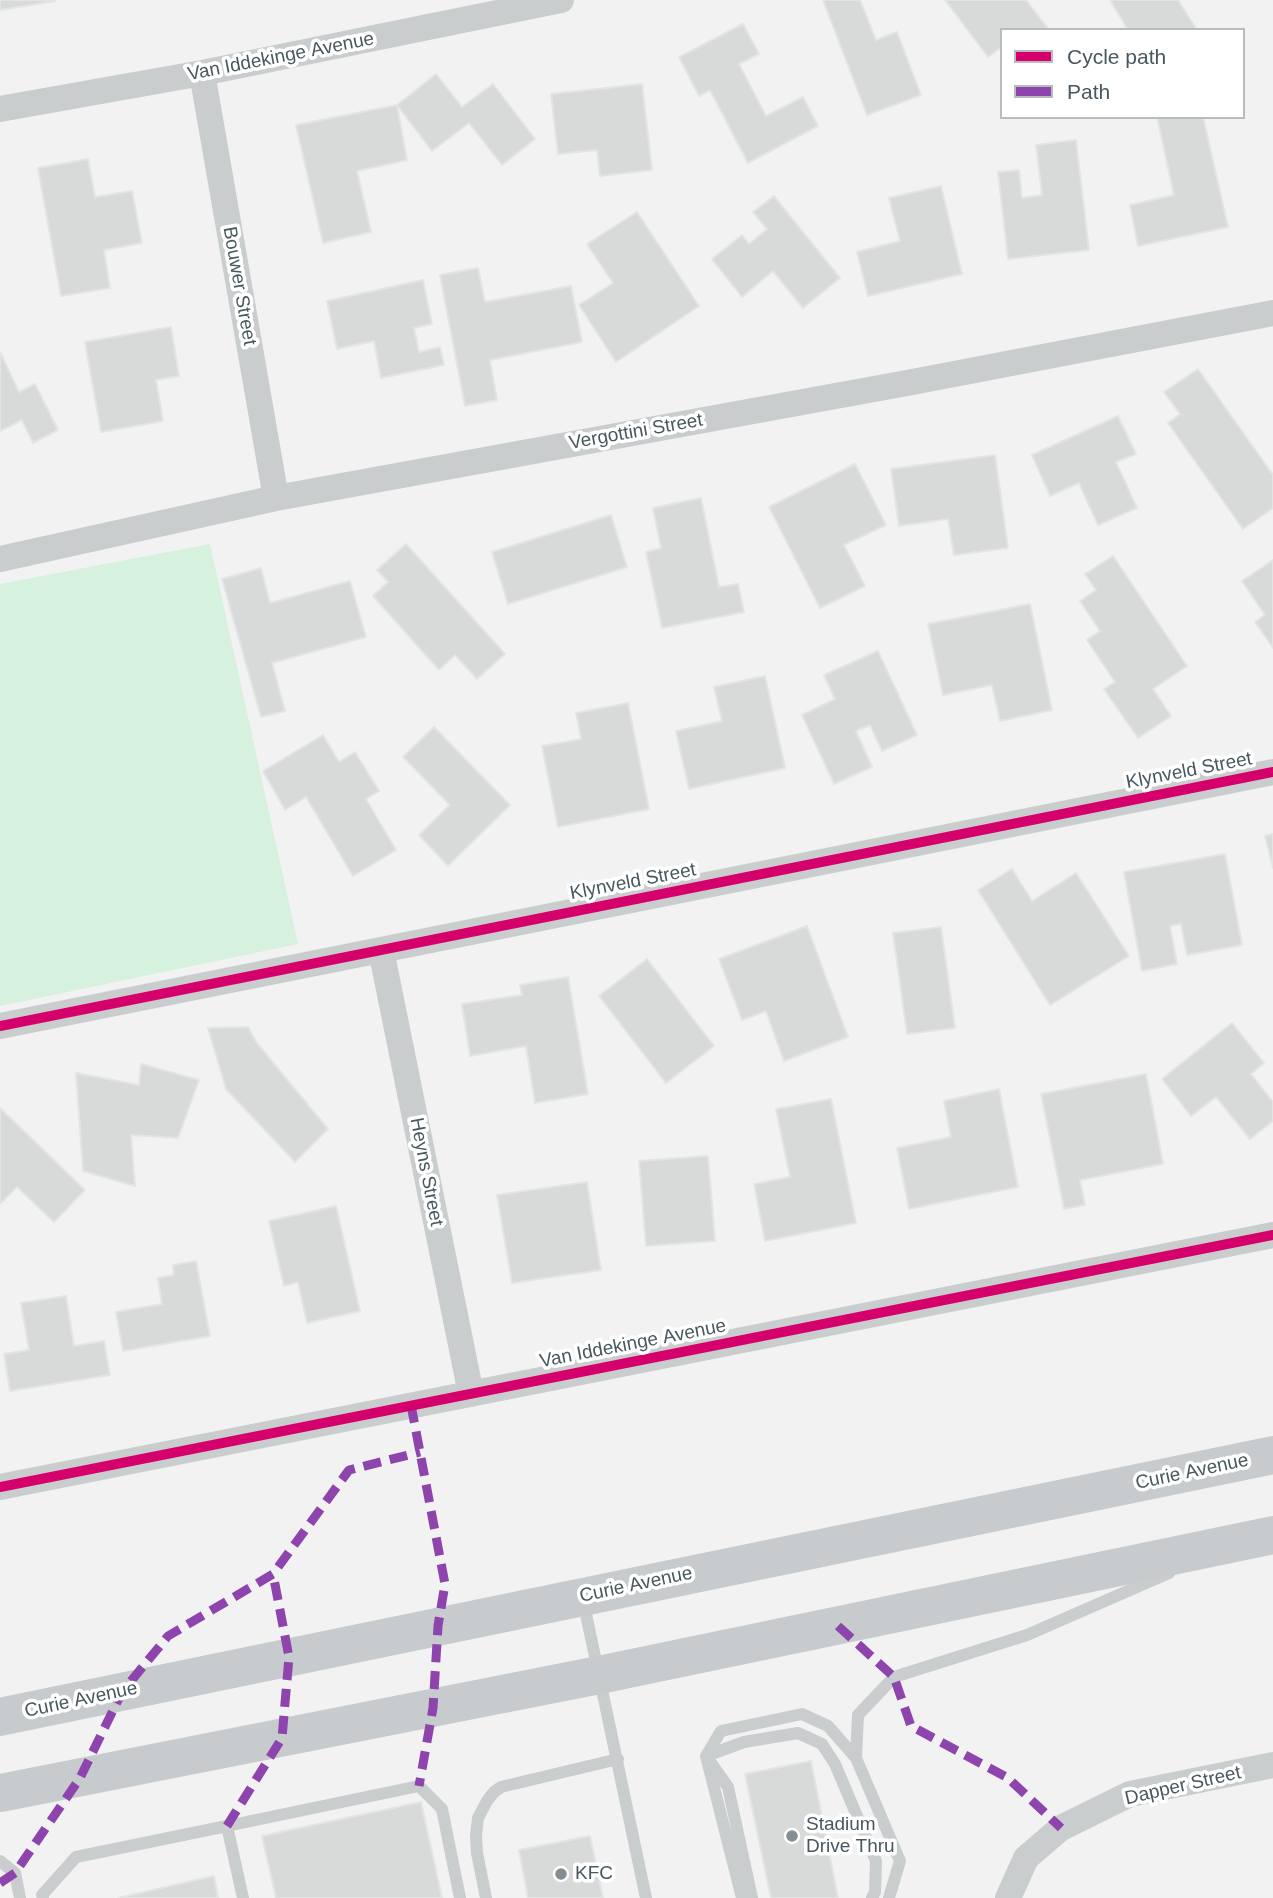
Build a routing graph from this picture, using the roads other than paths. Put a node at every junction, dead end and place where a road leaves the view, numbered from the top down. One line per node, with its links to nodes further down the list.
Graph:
1 (561, 0): 2 (street, Van Iddekinge Avenue)
2 (202, 73): 3 (street, Van Iddekinge Avenue); 5 (street, Bouwer Street)
3 (0, 109)
4 (1273, 313): 5 (street, Vergottini Street)
5 (276, 498): 6 (street, Vergottini Street)
6 (0, 559)
7 (1273, 772): 8 (street, Klynveld Street)
8 (381, 950): 9 (street, Klynveld Street); 11 (street, Heyns Street)
9 (0, 1026)
10 (1273, 1235): 11 (street, Van Iddekinge Avenue)
11 (471, 1394): 13 (street, Van Iddekinge Avenue)
12 (1273, 1455): 15 (main road, Curie Avenue)
13 (0, 1487)
14 (1256, 1539): 16 (main road); 19 (lane)
15 (582, 1597): 16 (lane); 17 (main road, Curie Avenue)
16 (599, 1675): 20 (lane); 22 (main road)
17 (0, 1717)
18 (706, 1756): 19 (lane); 31 (lane); 32 (lane); 33 (lane)
19 (856, 1758): 34 (lane)
20 (618, 1759): 29 (lane); 30 (lane)
21 (1273, 1765): 35 (street, Dapper Street)
22 (0, 1793)
23 (227, 1826): 26 (lane); 27 (lane); 28 (lane)
24 (0, 1861): 25 (lane)
25 (20, 1898)
26 (43, 1898)
27 (243, 1898)
28 (460, 1898)
29 (486, 1898)
30 (646, 1898)
31 (742, 1898)
32 (752, 1898)
33 (872, 1898)
34 (889, 1898)
35 (1008, 1898)

